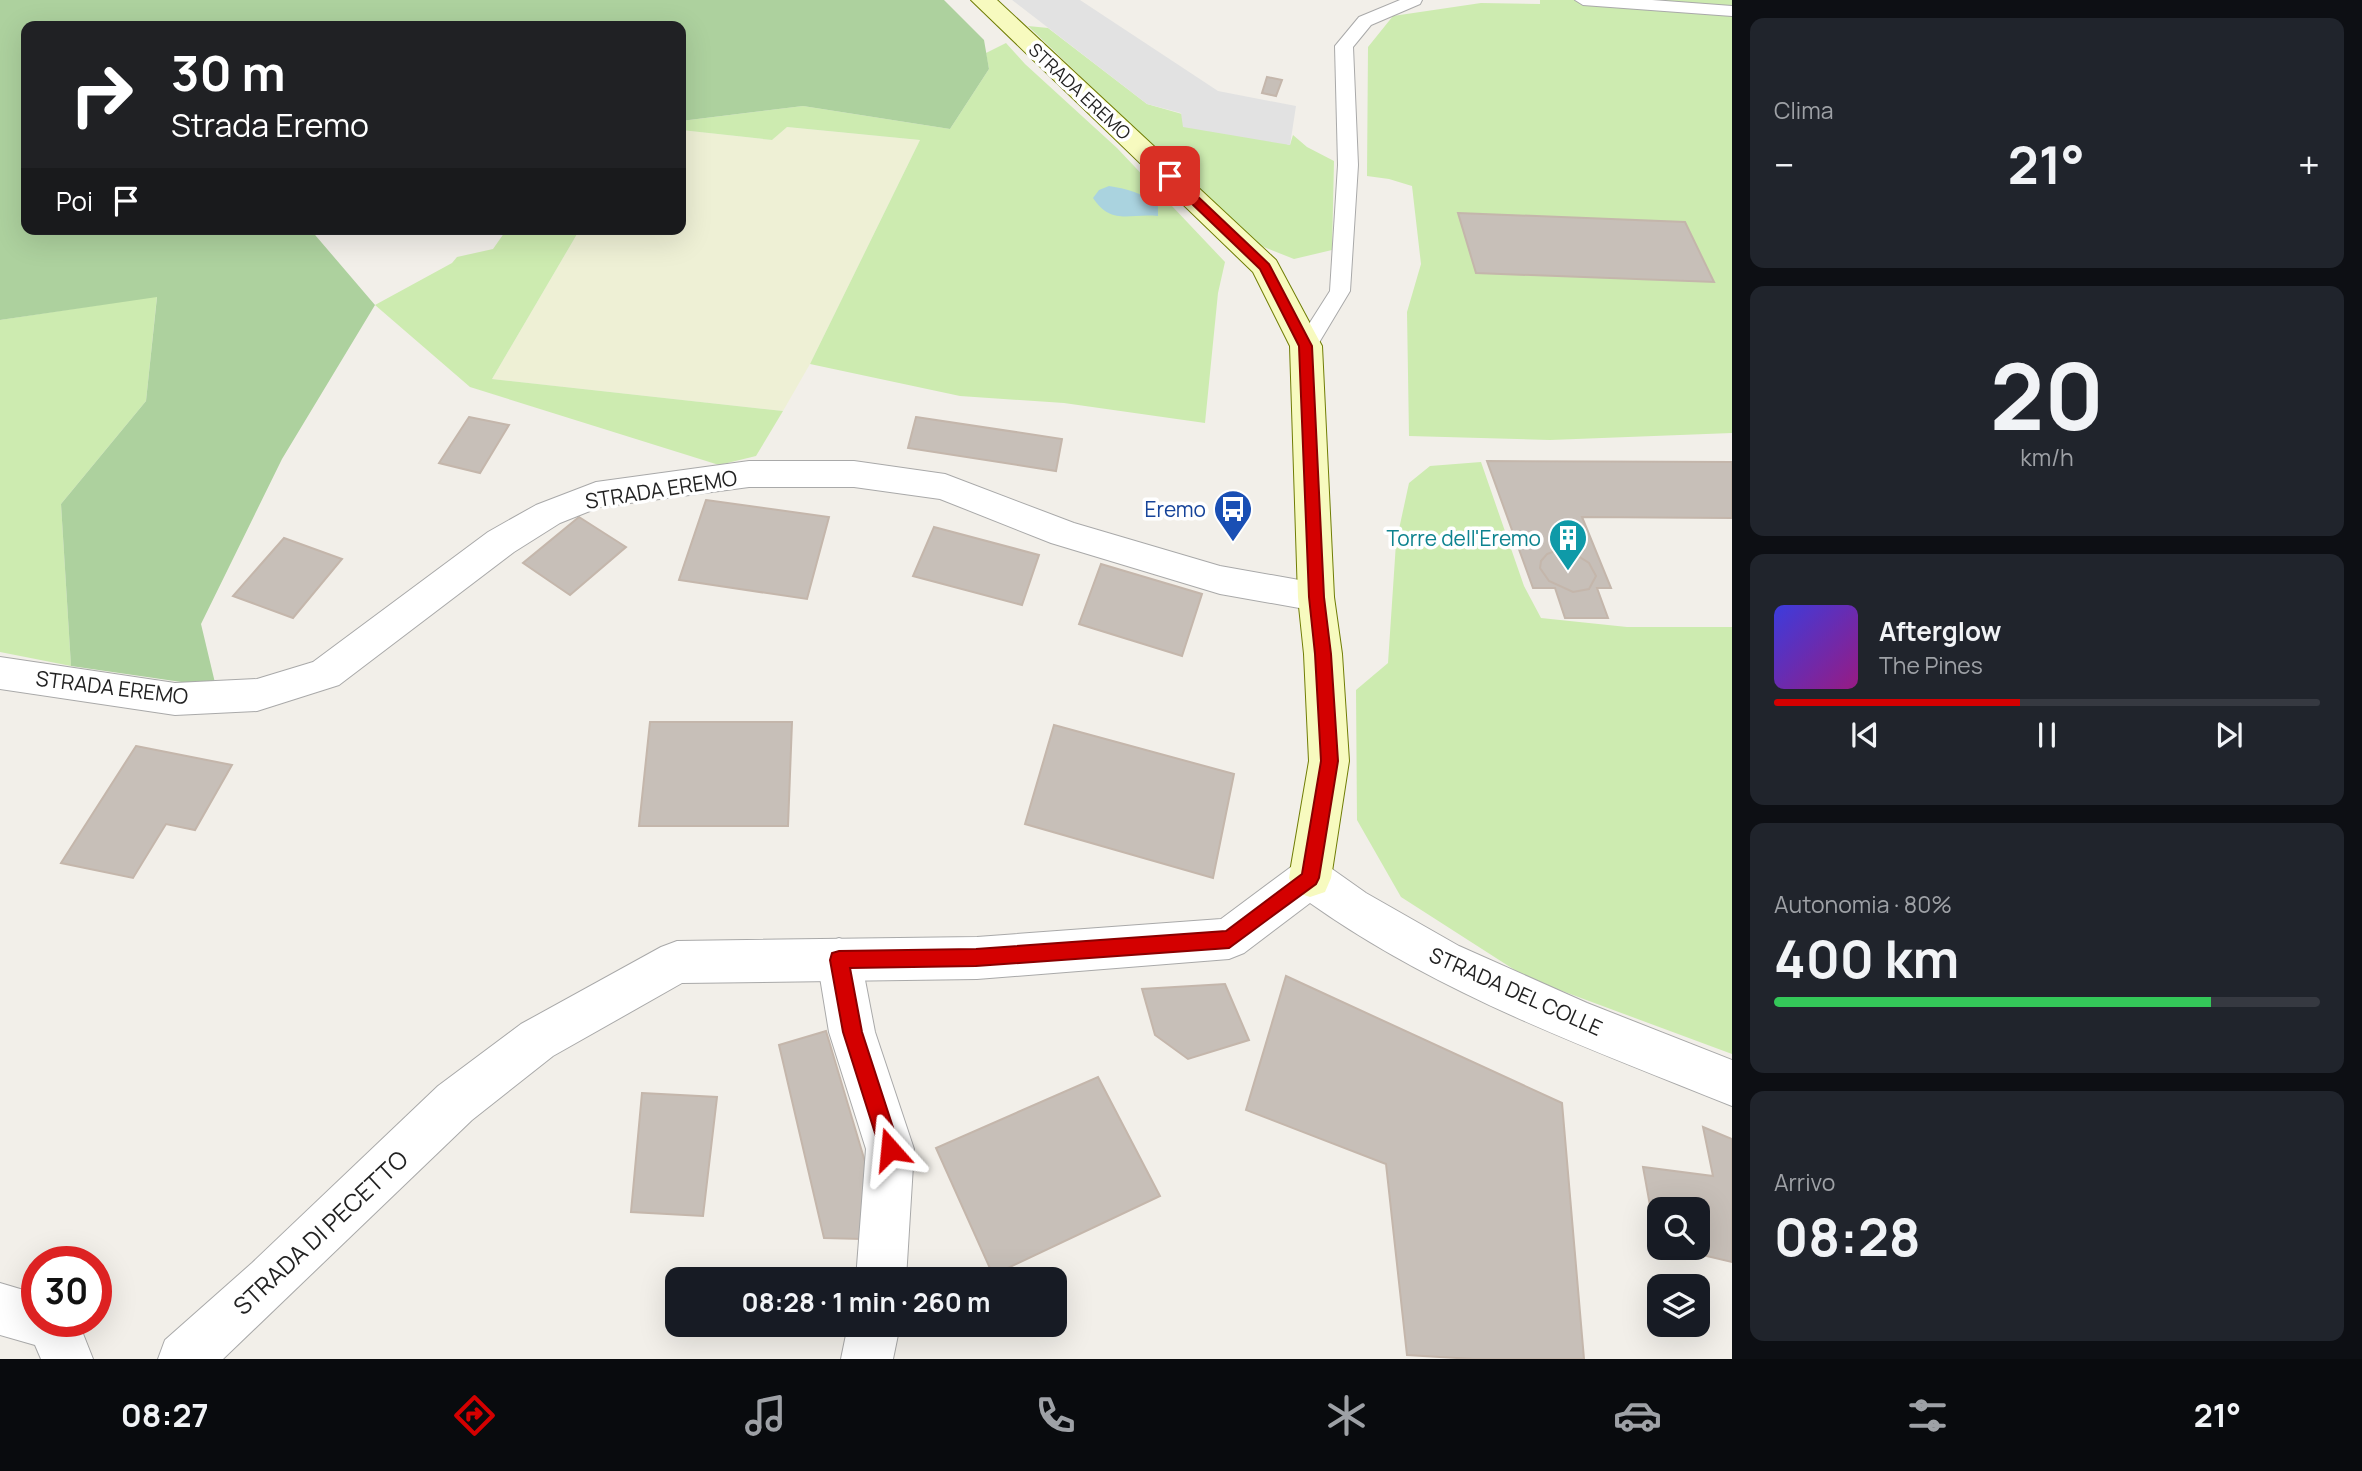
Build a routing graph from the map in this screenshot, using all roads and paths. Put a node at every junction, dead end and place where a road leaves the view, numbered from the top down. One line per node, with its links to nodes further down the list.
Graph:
1 (983, 0): 5 (main road, STRADA EREMO)
2 (1414, 0): 5 (lane)
3 (1583, 0): 4 (lane)
4 (1732, 11)
5 (1306, 346): 6 (main road, STRADA EREMO)
6 (1316, 597): 7 (street, STRADA EREMO); 8 (main road, STRADA EREMO)
7 (3, 673)
8 (1310, 878): 9 (street); 10 (street, STRADA DEL COLLE)
9 (839, 960): 11 (street); 17 (street, STRADA DI PECETTO)
10 (1732, 1083)
11 (882, 1267)
12 (0, 1309): 13 (street)
13 (21, 1315)
14 (58, 1337): 16 (street)
15 (871, 1337): 18 (street)
16 (67, 1359)
17 (184, 1359)
18 (867, 1359)

